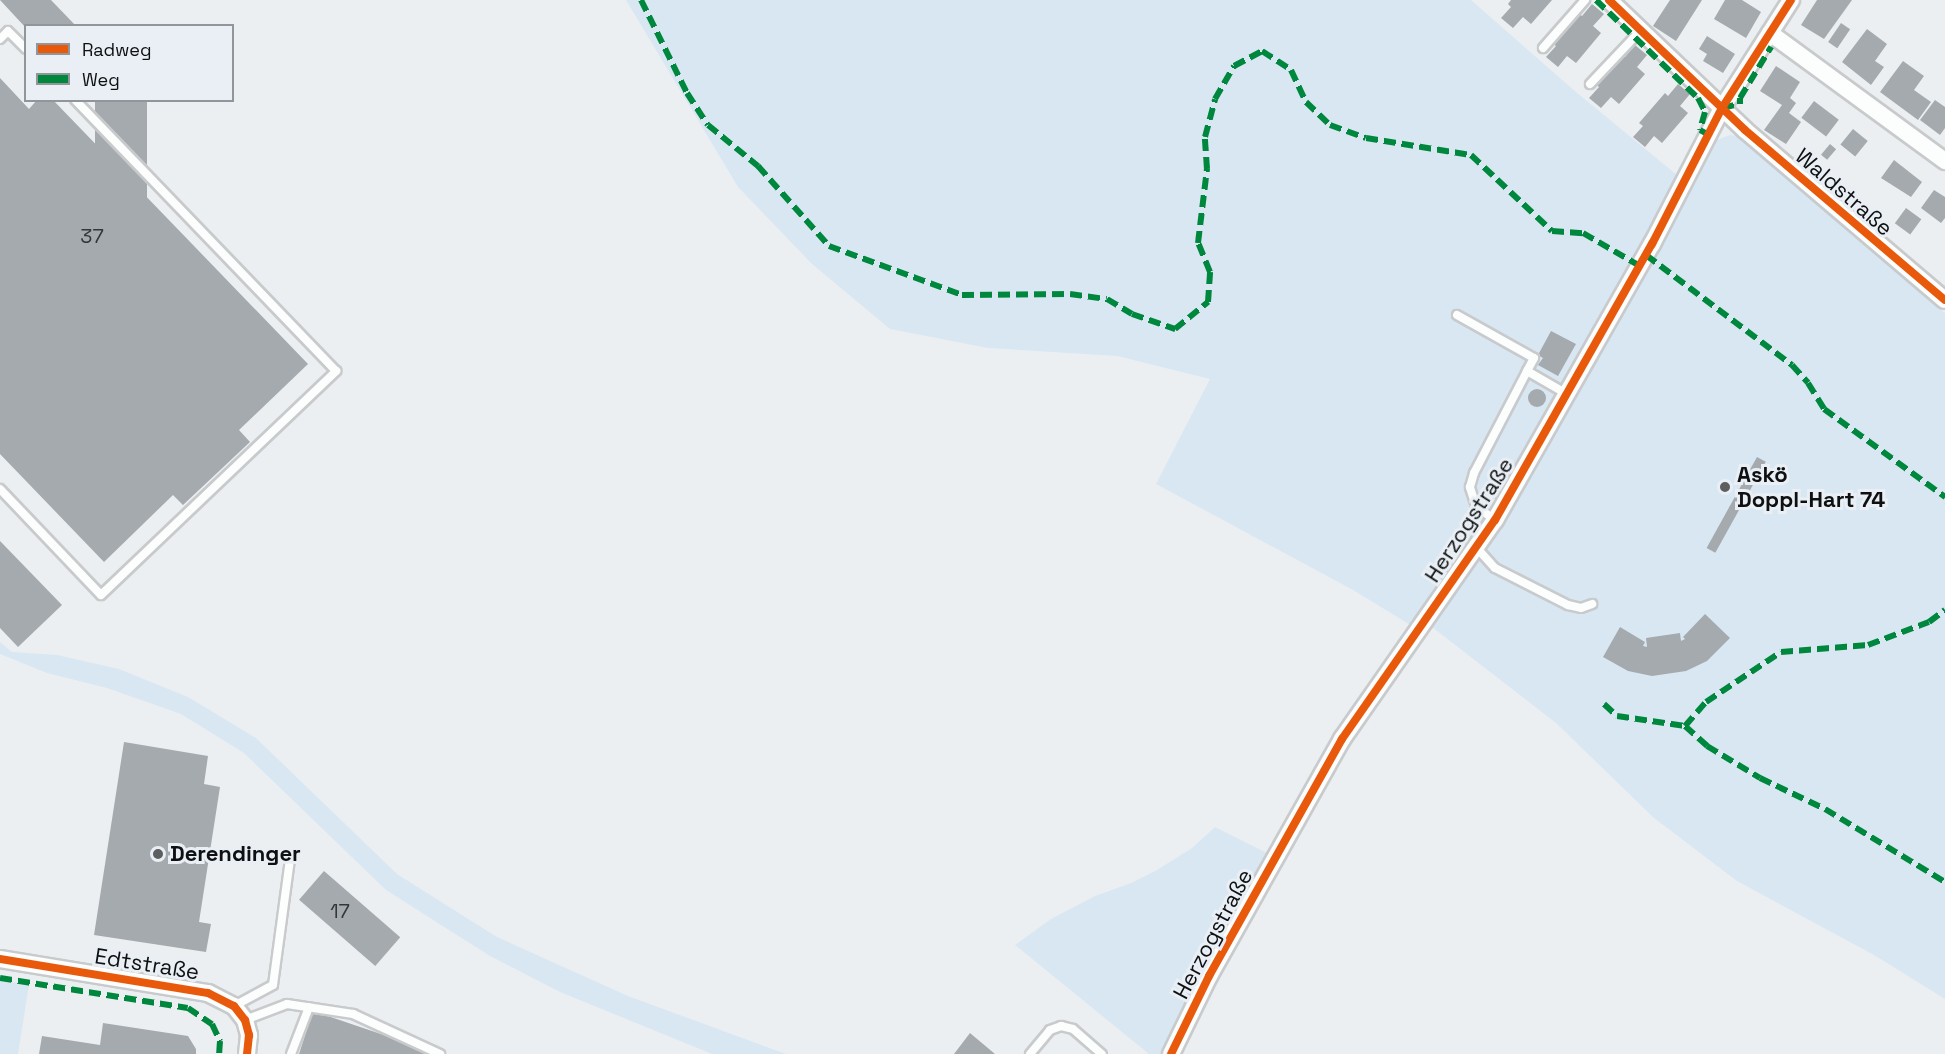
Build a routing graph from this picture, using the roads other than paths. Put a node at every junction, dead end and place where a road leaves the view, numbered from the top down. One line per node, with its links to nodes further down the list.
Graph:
1 (1585, 0): 8 (lane)
2 (1609, 0): 4 (street, Waldstraße)
3 (1791, 0): 5 (street, Herzogstraße)
4 (1641, 30): 9 (lane); 11 (street, Waldstraße)
5 (1770, 33): 11 (street, Herzogstraße); 12 (street)
6 (0, 39): 7 (lane)
7 (24, 48)
8 (1543, 48)
9 (1590, 84)
10 (77, 102): 17 (lane)
11 (1722, 108): 13 (street, Waldstraße); 16 (street, Herzogstraße)
12 (1945, 161)
13 (1945, 300)
14 (1457, 315): 15 (lane)
15 (1527, 371): 16 (lane); 18 (lane)
16 (1568, 394): 18 (street, Herzogstraße)
17 (0, 489)
18 (1495, 520): 19 (street, Herzogstraße)
19 (1476, 547): 20 (lane); 31 (street, Herzogstraße)
20 (1592, 604)
21 (290, 860): 23 (lane)
22 (0, 959): 23 (street, Edtstraße)
23 (234, 1006): 25 (street, Edtstraße)
24 (309, 1007): 25 (lane); 27 (lane); 28 (lane)
25 (245, 1020): 26 (street)
26 (247, 1054)
27 (291, 1054)
28 (440, 1054)
29 (1030, 1054): 30 (lane)
30 (1102, 1054)
31 (1171, 1054)

